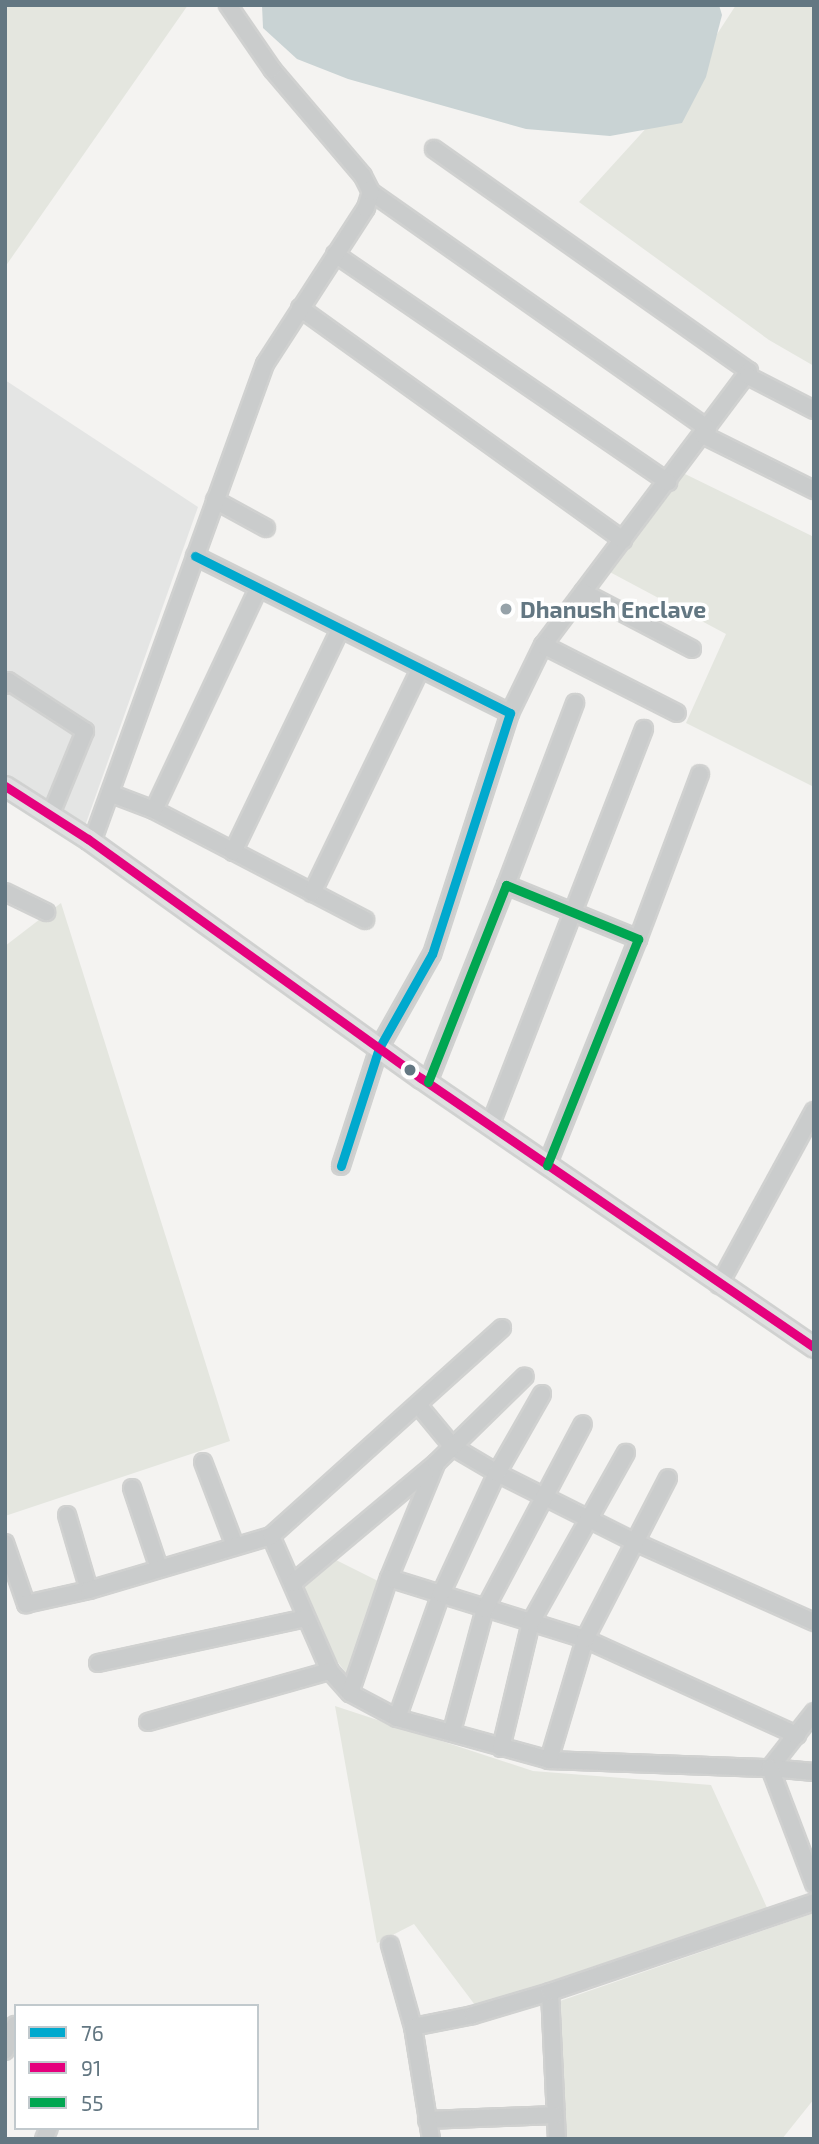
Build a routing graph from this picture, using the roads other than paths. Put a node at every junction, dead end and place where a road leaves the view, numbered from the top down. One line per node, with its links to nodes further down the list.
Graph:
1 (228, 5): 3 (street)
2 (434, 149): 6 (street)
3 (371, 192): 4 (street); 8 (street)
4 (335, 254): 5 (street); 9 (street)
5 (300, 309): 11 (street); 13 (street)
6 (748, 376): 7 (street); 8 (street)
7 (814, 410)
8 (706, 432): 9 (street); 10 (street)
9 (668, 482): 13 (street)
10 (814, 490)
11 (215, 500): 12 (street); 14 (street)
12 (266, 528)
13 (623, 540): 16 (street)
14 (195, 556): 15 (street); 28 (street)
15 (258, 589): 17 (street); 29 (street)
16 (583, 592): 18 (street); 19 (street)
17 (340, 630): 20 (street); 32 (street)
18 (543, 645): 23 (street); 24 (street)
19 (692, 649)
20 (420, 670): 23 (street); 35 (street)
21 (5, 685): 30 (street)
22 (575, 703): 33 (street)
23 (510, 713): 40 (street)
24 (677, 713)
25 (644, 729): 37 (street)
26 (700, 774): 39 (street)
27 (5, 786): 30 (main road)
28 (112, 794): 29 (street); 31 (street)
29 (154, 810): 32 (street)
30 (51, 814): 31 (main road)
31 (92, 842): 40 (main road)
32 (233, 852): 35 (street)
33 (506, 885): 37 (street); 41 (street)
34 (5, 892): 36 (street)
35 (312, 893): 38 (street)
36 (46, 912)
37 (576, 913): 39 (street); 43 (street)
38 (365, 920)
39 (638, 939): 44 (street)
40 (379, 1048): 41 (main road); 45 (street)
41 (428, 1082): 43 (main road)
42 (814, 1111): 46 (street)
43 (490, 1126): 44 (main road)
44 (547, 1165): 46 (main road)
45 (341, 1166)
46 (719, 1286): 48 (main road)
47 (502, 1328): 51 (street)
48 (814, 1347)
49 (525, 1376): 53 (street)
50 (542, 1394): 57 (street)
51 (419, 1406): 53 (street); 63 (street)
52 (583, 1423): 60 (street)
53 (453, 1447): 56 (street); 57 (street)
54 (626, 1452): 62 (street)
55 (203, 1462): 66 (street)
56 (436, 1462): 68 (street); 69 (street)
57 (497, 1473): 60 (street); 71 (street)
58 (668, 1478): 64 (street)
59 (132, 1488): 67 (street)
60 (541, 1496): 62 (street); 72 (street)
61 (67, 1516): 70 (street)
62 (589, 1520): 64 (street); 74 (street)
63 (271, 1536): 66 (street); 69 (street)
64 (635, 1542): 75 (street); 76 (street)
65 (5, 1543): 70 (street)
66 (236, 1546): 67 (street)
67 (159, 1568): 70 (street)
68 (389, 1578): 71 (street); 79 (street)
69 (293, 1583): 73 (street)
70 (89, 1590)
71 (441, 1594): 72 (street); 81 (street)
72 (485, 1609): 74 (street); 83 (street)
73 (306, 1618): 77 (street); 78 (street)
74 (531, 1622): 76 (street); 85 (street)
75 (814, 1622)
76 (585, 1639): 84 (street); 86 (street)
77 (97, 1663)
78 (330, 1671): 79 (street); 82 (street)
79 (349, 1693): 81 (street)
80 (814, 1712): 84 (street)
81 (397, 1718): 83 (street)
82 (148, 1722)
83 (452, 1731): 85 (street)
84 (797, 1735): 87 (street)
85 (501, 1748): 86 (street)
86 (549, 1760): 87 (street)
87 (770, 1768): 88 (street); 89 (street)
88 (814, 1772)
89 (814, 1884)
90 (814, 1902): 92 (street)
91 (390, 1945): 93 (street)
92 (550, 1992): 93 (street); 96 (street)
93 (412, 2027): 97 (street)
94 (14, 2028): 95 (street)
95 (5, 2051)
96 (555, 2115): 97 (street); 99 (street)
97 (427, 2120): 98 (street)
98 (432, 2139)
99 (557, 2139)

